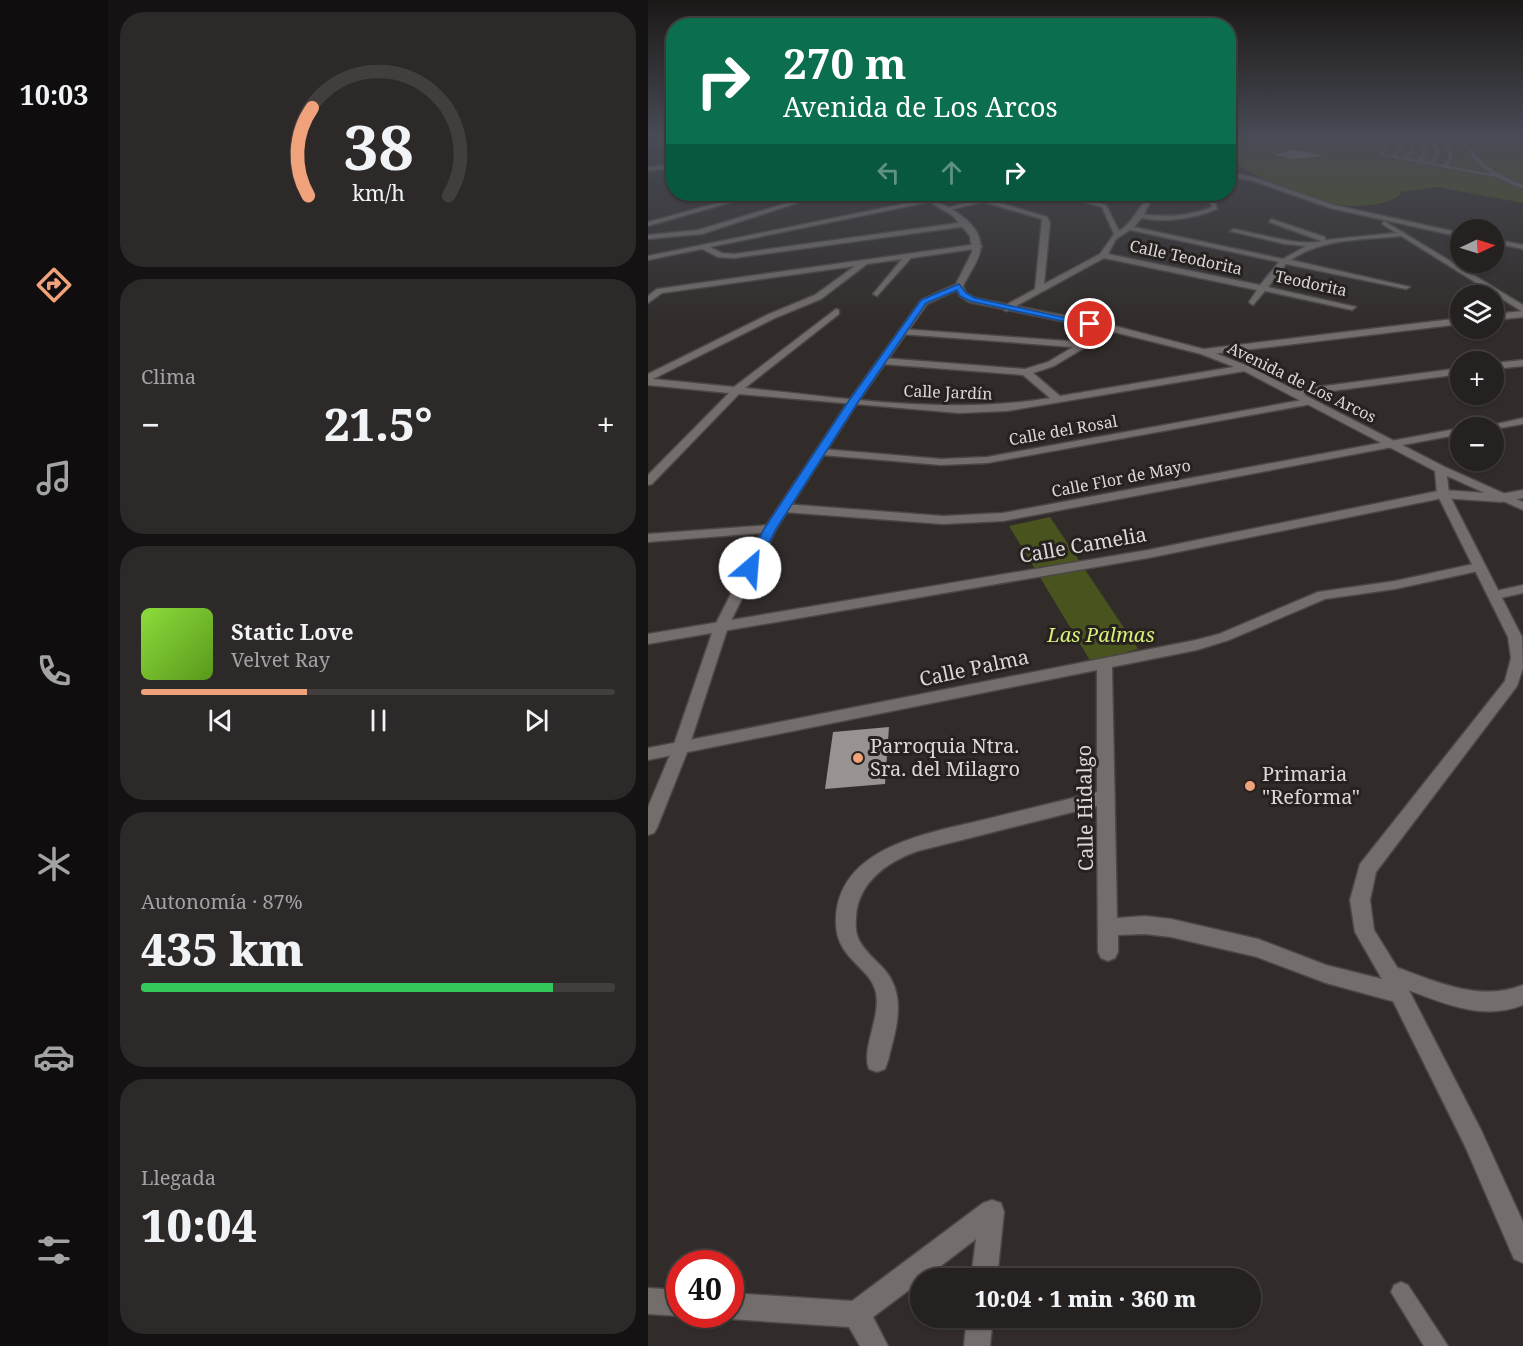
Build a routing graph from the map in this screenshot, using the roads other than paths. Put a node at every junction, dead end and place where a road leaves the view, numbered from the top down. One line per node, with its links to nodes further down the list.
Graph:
1 (1309, 199): 13 (street)
2 (732, 201): 15 (street)
3 (799, 201): 22 (street)
4 (927, 201): 27 (street)
5 (934, 201): 11 (street)
6 (977, 201): 11 (street)
7 (990, 201): 38 (street)
8 (1086, 201): 20 (street)
9 (1148, 201): 12 (street)
10 (1209, 201): 12 (lane)
11 (950, 209): 16 (street)
12 (1140, 216): 17 (street)
13 (1377, 218): 19 (street); 21 (street)
14 (1270, 221): 23 (street)
15 (648, 224)
16 (965, 224): 26 (street); 27 (street)
17 (1129, 228): 20 (street); 33 (street)
18 (1234, 231): 25 (street)
19 (1450, 233)
20 (1118, 234): 30 (street)
21 (1401, 234): 23 (street); 45 (street)
22 (648, 237)
23 (1330, 242): 25 (street)
24 (1504, 243): 28 (street)
25 (1316, 244): 33 (street)
26 (978, 246): 29 (street); 35 (street)
27 (704, 247): 31 (street)
28 (1523, 247)
29 (909, 255): 32 (street); 40 (street)
30 (1103, 255): 37 (street, Calle Teodorita); 38 (street)
31 (648, 258)
32 (867, 261): 39 (street); 60 (street)
33 (1284, 262): 36 (street); 37 (street)
34 (648, 286): 39 (street)
35 (959, 286): 44 (street, Avenida de Los Arcos); 51 (street)
36 (1406, 287)
37 (1263, 288): 42 (street); 43 (street, Teodorita)
38 (1039, 289): 44 (street)
39 (660, 291): 41 (street)
40 (878, 294)
41 (648, 300)
42 (1253, 302)
43 (1352, 307)
44 (1007, 308): 50 (street, Avenida de Los Arcos)
45 (1523, 309)
46 (836, 312): 61 (street)
47 (1523, 314): 48 (street)
48 (1504, 316)
49 (1450, 322): 53 (street)
50 (1111, 328): 52 (street); 53 (street, Avenida de Los Arcos)
51 (903, 332): 52 (street); 54 (street)
52 (1084, 345): 58 (street)
53 (1204, 351): 57 (street, Avenida de Los Arcos)
54 (882, 362): 58 (street); 64 (street)
55 (1523, 363): 56 (street)
56 (1504, 365)
57 (1245, 368): 62 (street, Avenida de Los Arcos); 63 (street, Calle Jardín)
58 (1026, 372): 63 (street)
59 (1450, 372): 62 (street)
60 (648, 380): 61 (street, Calle Jardín)
61 (736, 391): 64 (street, Calle Jardín); 72 (street)
62 (1293, 393): 65 (street, Avenida de Los Arcos)
63 (1057, 399): 64 (street, Calle Jardín)
64 (853, 402): 70 (street)
65 (1308, 402): 69 (street, Avenida de Los Arcos); 70 (street, Calle del Rosal)
66 (1523, 421): 67 (street)
67 (1504, 424)
68 (1450, 433): 69 (street, Calle Flor de Mayo)
69 (1389, 442): 71 (street, Avenida de Los Arcos); 77 (street, Calle Flor de Mayo)
70 (822, 452): 77 (street)
71 (1441, 469): 73 (street); 75 (street, Avenida de Los Arcos)
72 (648, 482)
73 (1443, 494): 75 (street, Calle Camelia); 80 (street); 83 (street, Calle Camelia)
74 (1523, 494): 75 (street, Calle Camelia)
75 (1501, 498): 76 (street, Avenida de Los Arcos)
76 (1523, 506)
77 (784, 508): 78 (street)
78 (770, 529): 79 (street); 83 (street)
79 (648, 538)
80 (1478, 567): 82 (street); 85 (street, Calle Palma)
81 (1523, 589): 82 (street)
82 (1496, 595): 92 (street)
83 (721, 627): 84 (street, Calle Camelia); 86 (street)
84 (648, 639)
85 (1104, 663): 86 (street, Calle Palma); 88 (street, Calle Hidalgo)
86 (680, 750): 87 (street, Calle Palma); 89 (street)
87 (648, 754)
88 (1106, 798): 90 (street, Calle Hidalgo); 94 (street)
89 (648, 828)
90 (1108, 927): 91 (street, Calle Hidalgo); 92 (street)
91 (1108, 952)
92 (1395, 984): 93 (street); 95 (street)
93 (1523, 994)
94 (878, 1061)
95 (1523, 1250)
96 (917, 1268): 97 (street)
97 (985, 1268)
98 (910, 1274): 103 (street)
99 (1401, 1292): 107 (lane)
100 (648, 1301): 101 (street)
101 (666, 1302)
102 (744, 1307): 103 (street)
103 (856, 1314): 105 (street)
104 (978, 1328): 106 (street)
105 (875, 1346)
106 (976, 1346)
107 (1437, 1346)

